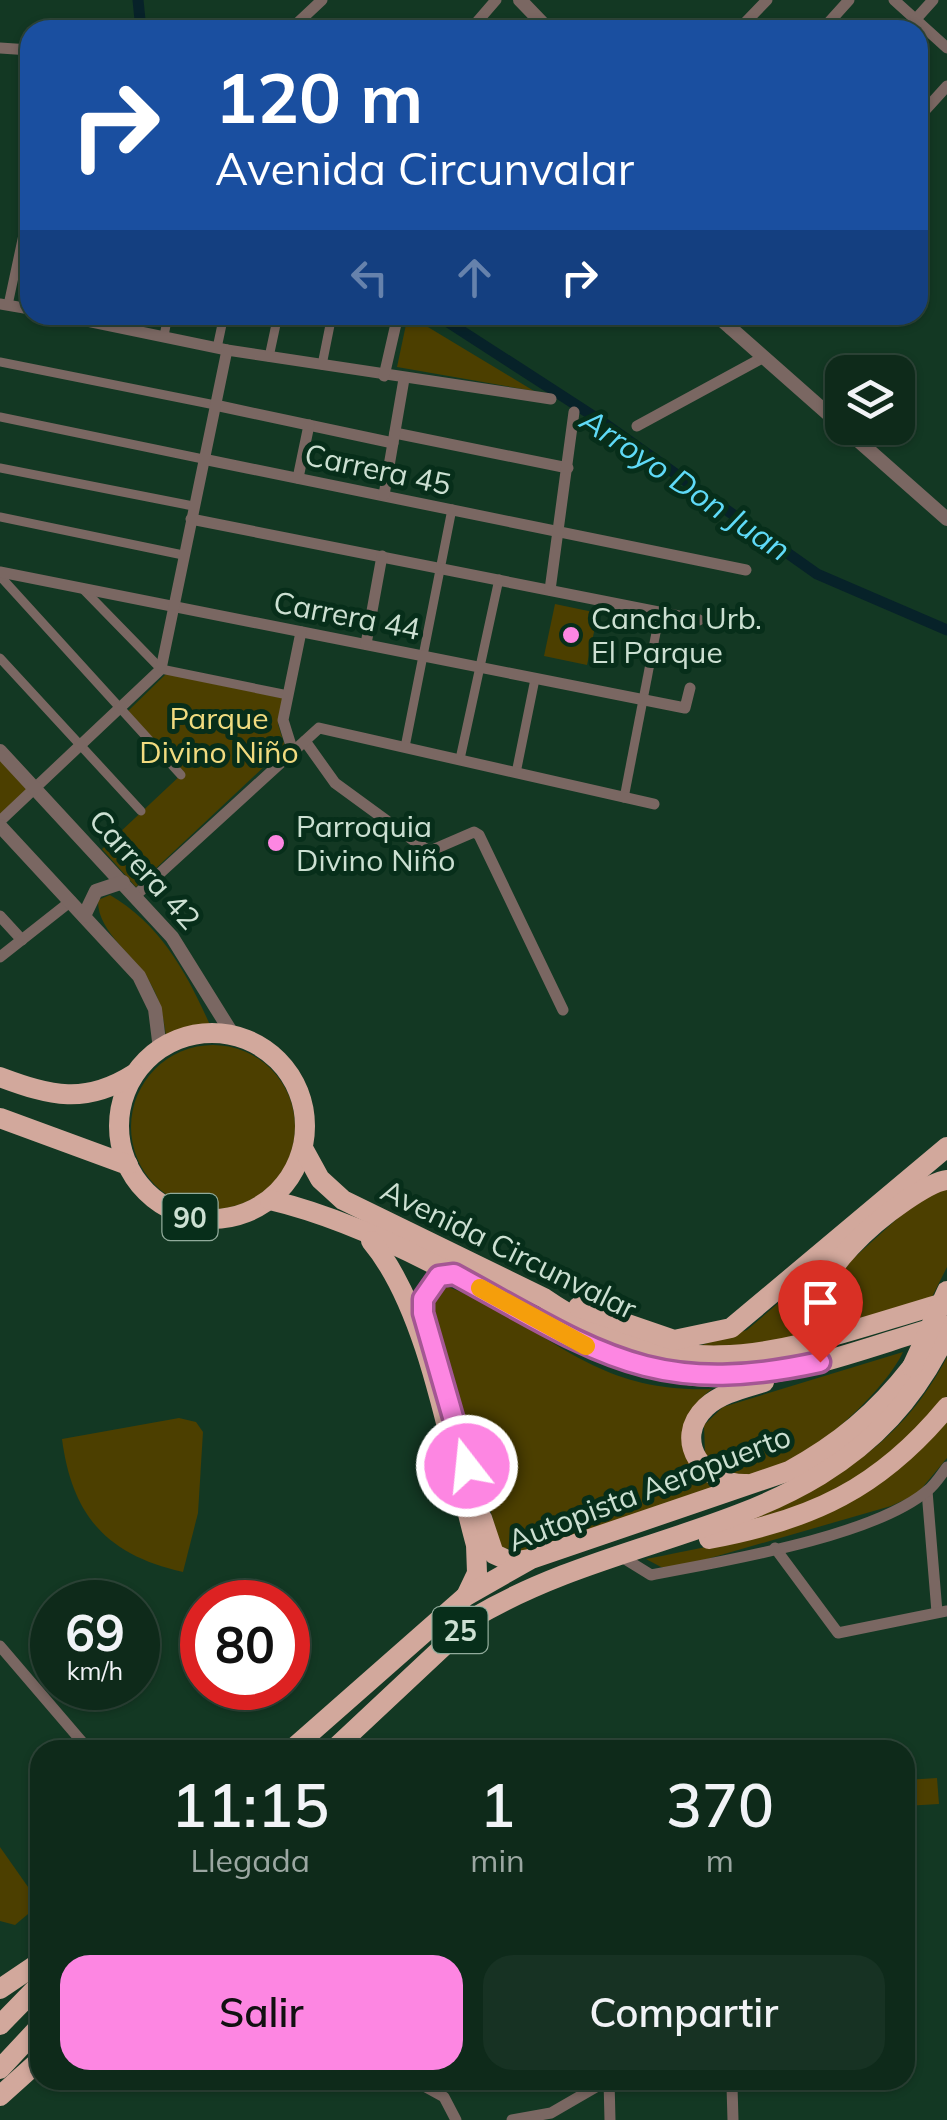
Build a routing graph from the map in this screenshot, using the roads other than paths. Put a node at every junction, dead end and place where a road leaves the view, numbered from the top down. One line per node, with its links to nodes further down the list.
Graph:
1 (322, 0): 8 (street)
2 (496, 0): 9 (street)
3 (520, 0): 10 (street)
4 (767, 0): 11 (street)
5 (849, 0): 12 (street)
6 (894, 0): 13 (street)
7 (933, 0): 13 (street)
8 (301, 20)
9 (479, 20)
10 (539, 20)
11 (748, 20)
12 (831, 20)
13 (915, 20)
14 (928, 31): 15 (street)
15 (947, 48)
16 (947, 86): 17 (street)
17 (928, 107)
18 (20, 241): 19 (street)
19 (4, 304)
20 (129, 325): 29 (street)
21 (166, 325): 29 (street)
22 (223, 325): 30 (street)
23 (276, 325): 31 (street)
24 (330, 325): 34 (street)
25 (396, 325): 35 (street)
26 (726, 325): 28 (street)
27 (733, 325): 28 (street)
28 (730, 329): 32 (street)
29 (164, 336): 30 (street)
30 (222, 348): 31 (street); 38 (street)
31 (269, 356): 34 (street)
32 (762, 358): 42 (street); 52 (street)
33 (0, 362): 38 (street)
34 (322, 366): 35 (street)
35 (384, 376): 36 (street)
36 (404, 379): 37 (street); 43 (street)
37 (552, 399)
38 (215, 405): 41 (street); 44 (street)
39 (574, 412): 46 (street)
40 (0, 416): 44 (street, Carrera 45)
41 (310, 425): 43 (street); 47 (street)
42 (637, 426)
43 (394, 438): 46 (street); 48 (street)
44 (203, 459): 47 (street, Carrera 45); 50 (street)
45 (0, 468): 50 (street)
46 (568, 468): 53 (street)
47 (298, 478): 48 (street, Carrera 45)
48 (384, 495): 49 (street, Carrera 45)
49 (452, 510): 53 (street, Carrera 45); 56 (street)
50 (192, 512): 54 (street); 55 (street)
51 (0, 517): 54 (street)
52 (947, 519)
53 (558, 531): 57 (street, Carrera 45); 61 (street)
54 (184, 556): 62 (street)
55 (382, 556): 56 (street); 66 (street)
56 (442, 568): 59 (street); 67 (street)
57 (746, 570)
58 (0, 574): 60 (street, Carrera 44); 75 (street)
59 (498, 579): 61 (street); 69 (street)
60 (82, 588): 62 (street, Carrera 44); 70 (street)
61 (550, 590): 63 (street)
62 (174, 608): 65 (street, Carrera 44); 70 (street)
63 (660, 612): 64 (street); 74 (street)
64 (699, 620)
65 (301, 632): 66 (street, Carrera 44); 73 (street)
66 (366, 644): 67 (street, Carrera 44)
67 (424, 656): 69 (street, Carrera 44); 78 (street)
68 (0, 658): 77 (street)
69 (480, 667): 71 (street, Carrera 44); 81 (street)
70 (161, 669): 73 (street); 75 (street)
71 (535, 679): 74 (street, Carrera 44); 82 (street)
72 (690, 688): 74 (street, Carrera 44)
73 (288, 696): 80 (street)
74 (644, 701): 85 (street)
75 (120, 708): 77 (street); 83 (street)
76 (305, 741): 78 (street); 80 (street); 96 (street)
77 (80, 746): 84 (street); 87 (street)
78 (405, 747): 81 (street)
79 (0, 751): 84 (street, Carrera 42)
80 (293, 752): 90 (street)
81 (460, 759): 82 (street)
82 (516, 773): 85 (street)
83 (181, 775)
84 (34, 788): 88 (street); 89 (street, Carrera 42)
85 (624, 798): 86 (street)
86 (654, 804)
87 (141, 811)
88 (0, 824): 91 (street)
89 (122, 882): 90 (street, Carrera 42); 93 (street)
90 (135, 896): 97 (street, Carrera 42)
91 (71, 901): 93 (street); 94 (street)
92 (0, 916): 94 (street)
93 (84, 916): 98 (street)
94 (22, 940): 95 (street)
95 (0, 957)
96 (563, 1010)
97 (233, 1035): 98 (highway); 103 (highway)
98 (160, 1049): 99 (highway)
99 (136, 1073): 100 (highway); 104 (highway)
100 (0, 1077)
101 (0, 1118): 104 (highway, 90)
102 (947, 1146): 110 (highway)
103 (302, 1148): 106 (highway); 110 (highway, Avenida Circunvalar)
104 (128, 1164): 106 (highway, 90)
105 (947, 1180): 113 (highway)
106 (270, 1200): 107 (highway, Avenida Circunvalar)
107 (366, 1236): 108 (highway, Avenida Circunvalar); 125 (highway)
108 (454, 1274): 115 (highway, Avenida Circunvalar); 124 (highway)
109 (947, 1291): 116 (highway, Autopista Aeropuerto / 25, bridge)
110 (544, 1298): 113 (highway, Avenida Circunvalar)
111 (947, 1302): 113 (highway, Avenida Circunvalar)
112 (947, 1324): 115 (highway, Avenida Circunvalar)
113 (850, 1330)
114 (947, 1333): 116 (highway, Autopista Aeropuerto / 25)
115 (820, 1362): 119 (highway)
116 (919, 1371): 119 (highway, Autopista Aeropuerto / 25); 121 (highway, Autopista Aeropuerto / 25)
117 (947, 1406): 121 (highway)
118 (947, 1467): 120 (street)
119 (759, 1483): 124 (highway, Autopista Aeropuerto / 25)
120 (927, 1491): 122 (street); 126 (street)
121 (643, 1548): 123 (highway, Autopista Aeropuerto / 25)
122 (775, 1548): 123 (street); 126 (street)
123 (616, 1554): 130 (highway, Autopista Aeropuerto / 25)
124 (531, 1559): 125 (highway, Autopista Aeropuerto / 25)
125 (466, 1596): 129 (highway, Autopista Aeropuerto / 25)
126 (942, 1611)
127 (0, 1646): 128 (street)
128 (80, 1740)
129 (303, 1740)
130 (344, 1740)
131 (30, 1968): 132 (highway)
132 (0, 1988)
133 (30, 1994): 134 (highway)
134 (0, 2025)
135 (30, 2037): 136 (highway)
136 (0, 2069)
137 (30, 2069): 142 (highway)
138 (431, 2090): 144 (street)
139 (593, 2090): 143 (street)
140 (609, 2090): 146 (street)
141 (732, 2090): 147 (street)
142 (0, 2096)
143 (551, 2116): 145 (street)
144 (456, 2120)
145 (512, 2120)
146 (610, 2120)
147 (732, 2120)

